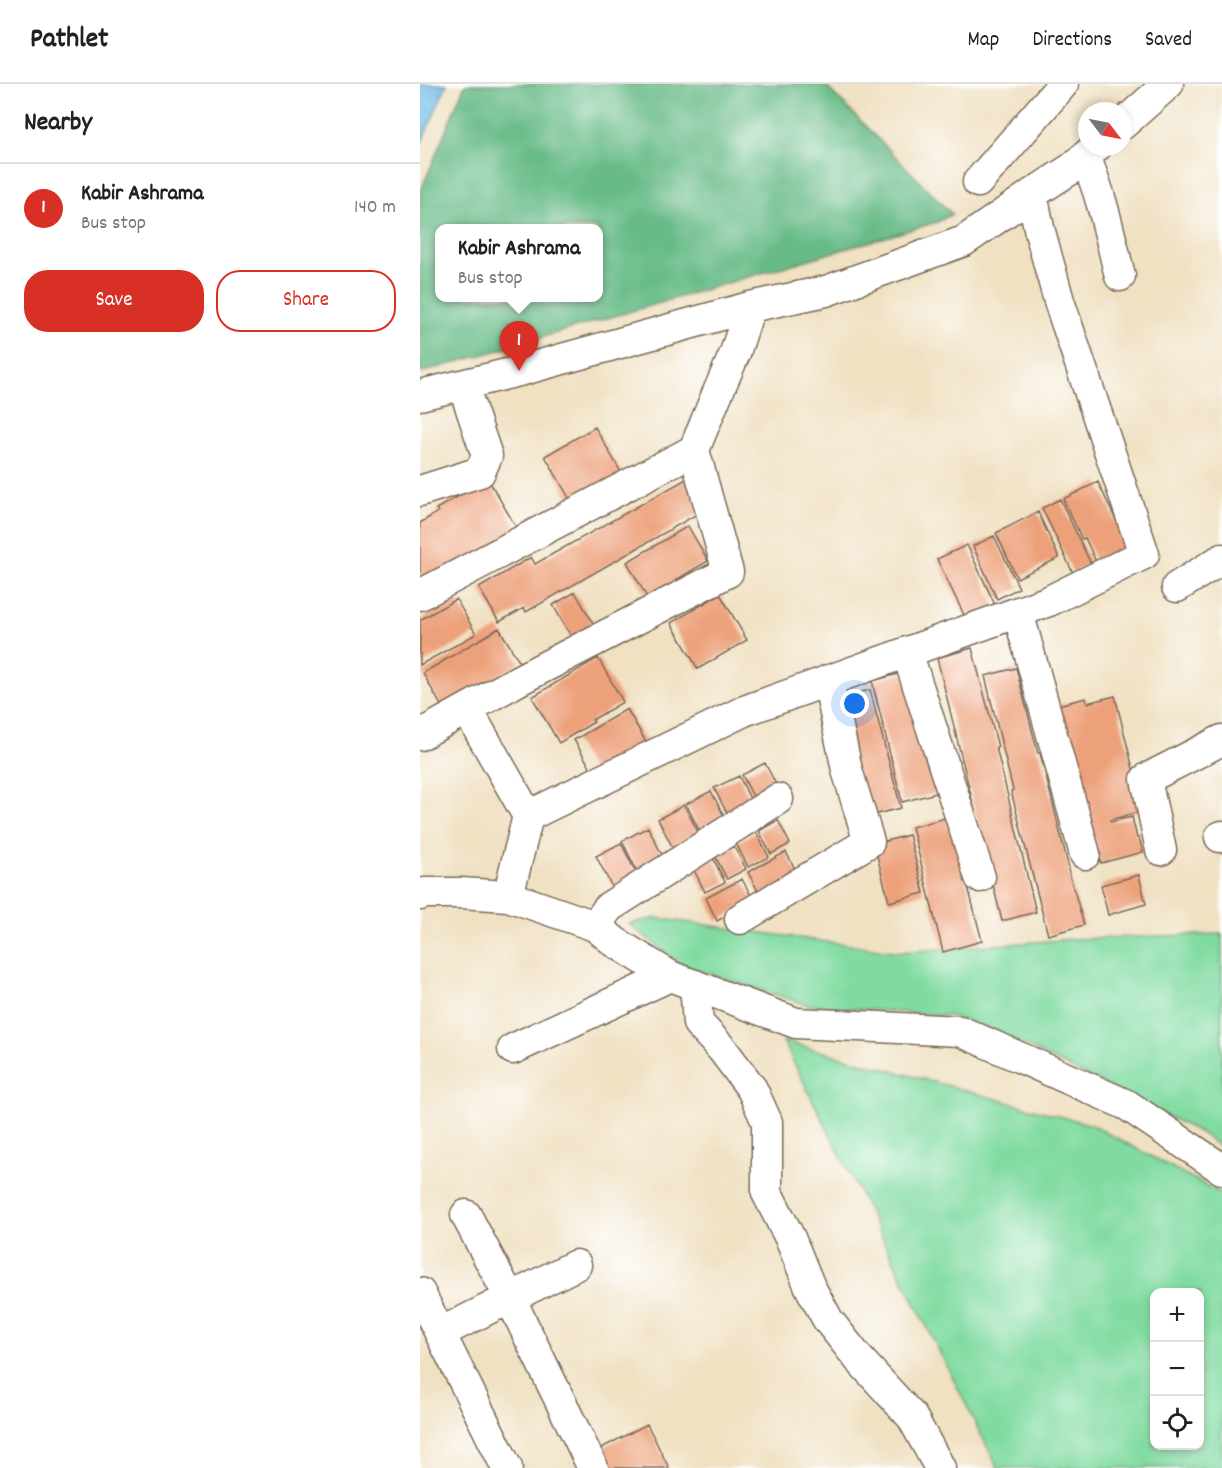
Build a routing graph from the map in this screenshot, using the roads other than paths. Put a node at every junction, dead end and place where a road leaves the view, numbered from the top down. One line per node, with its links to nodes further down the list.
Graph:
1 (1063, 84): 6 (street)
2 (1168, 84): 3 (street)
3 (1132, 115)
4 (1086, 156): 7 (street)
5 (1092, 156): 8 (street)
6 (978, 182)
7 (1032, 194): 9 (street); 17 (street)
8 (1120, 276)
9 (750, 307): 10 (street); 12 (street)
10 (463, 385): 11 (street); 13 (street)
11 (420, 395)
12 (694, 450): 16 (street); 20 (street)
13 (420, 491)
14 (1222, 559): 15 (street)
15 (1177, 587)
16 (420, 595)
17 (1018, 612): 18 (street); 26 (street)
18 (907, 652): 19 (street); 27 (street)
19 (828, 680): 24 (street); 30 (street)
20 (467, 709): 21 (street); 24 (street)
21 (420, 735)
22 (1222, 740): 25 (street)
23 (778, 799): 31 (street)
24 (528, 816): 29 (street)
25 (1161, 850)
26 (1085, 854)
27 (980, 877)
28 (420, 895): 29 (street)
29 (508, 896): 31 (street)
30 (740, 919)
31 (595, 926): 32 (street)
32 (682, 980): 33 (street); 34 (street); 42 (street)
33 (513, 1049)
34 (1222, 1169)
35 (466, 1215): 38 (street)
36 (576, 1264): 38 (street)
37 (420, 1293): 39 (street)
38 (510, 1298): 39 (street); 41 (street)
39 (440, 1333): 40 (street)
40 (507, 1468)
41 (593, 1468)
42 (940, 1468)

